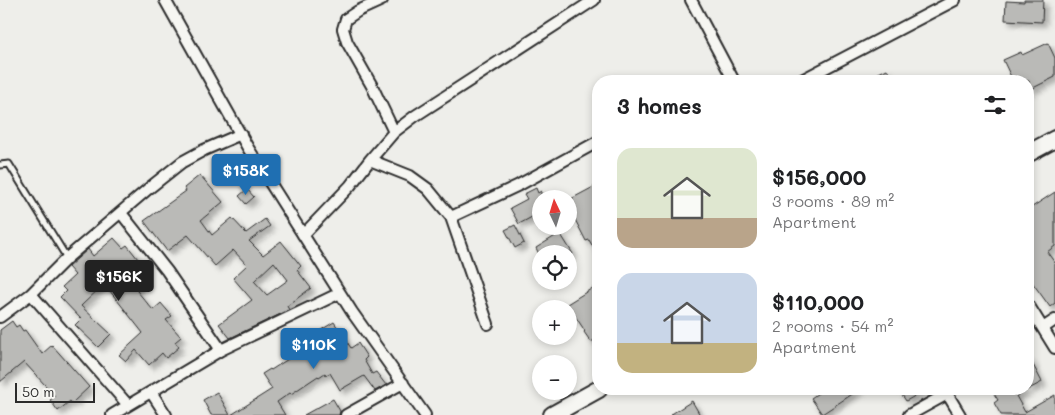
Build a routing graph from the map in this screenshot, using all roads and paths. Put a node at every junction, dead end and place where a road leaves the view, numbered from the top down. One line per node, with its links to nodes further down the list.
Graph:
1 (165, 0): 9 (street)
2 (382, 0): 8 (street)
3 (594, 0): 8 (street)
4 (691, 0): 6 (street)
5 (956, 0): 7 (street)
6 (731, 75)
7 (812, 75)
8 (394, 132): 13 (street)
9 (241, 134): 15 (street); 17 (street)
10 (1055, 139): 12 (main road)
11 (592, 145): 16 (street)
12 (1034, 150)
13 (370, 160): 16 (street); 17 (street)
14 (0, 165): 18 (lane)
15 (121, 213): 18 (street); 27 (street)
16 (451, 217): 24 (street)
17 (303, 235): 19 (street)
18 (67, 258): 20 (street)
19 (340, 293): 27 (street); 28 (street)
20 (31, 294): 22 (street); 33 (street)
21 (1034, 314): 25 (street)
22 (0, 317)
23 (1055, 320): 25 (street)
24 (488, 324)
25 (1043, 328): 26 (street)
26 (1055, 348)
27 (221, 350): 29 (street)
28 (403, 384): 36 (street); 37 (street)
29 (151, 392): 33 (street); 35 (street)
30 (592, 393): 38 (main road)
31 (941, 395): 39 (street)
32 (948, 395): 40 (street)
33 (128, 406): 34 (street)
34 (112, 415)
35 (166, 415)
36 (346, 415)
37 (424, 415)
38 (552, 415)
39 (909, 415)
40 (960, 415)

